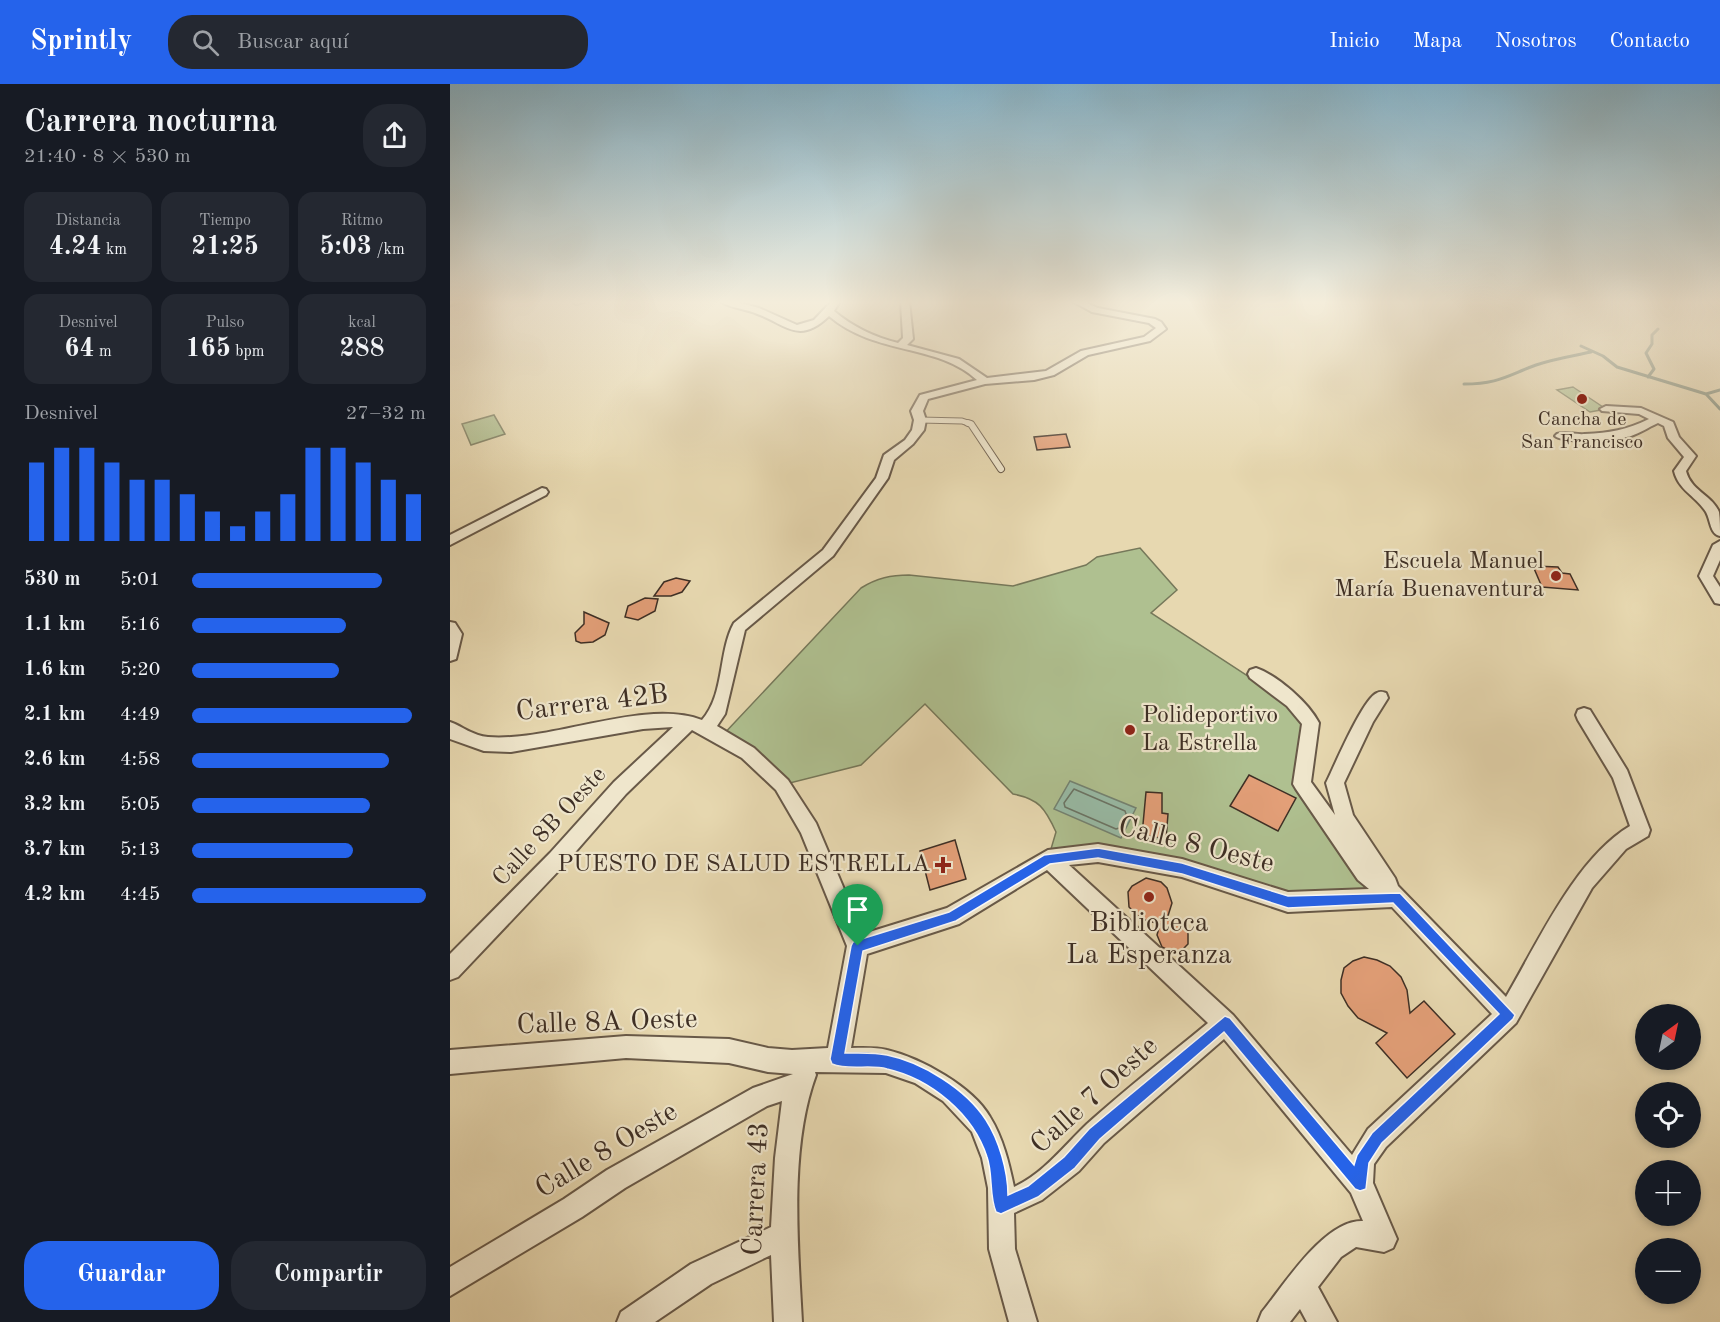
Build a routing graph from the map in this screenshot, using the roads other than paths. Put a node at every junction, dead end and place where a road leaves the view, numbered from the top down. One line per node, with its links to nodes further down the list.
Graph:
1 (947, 359): 3 (street)
2 (1075, 359): 3 (street)
3 (985, 381): 6 (street, Calle 8B Oeste)
4 (1606, 409): 5 (street)
5 (1659, 418): 7 (street); 10 (street)
6 (920, 420): 8 (lane); 19 (street, Calle 8B Oeste)
7 (1561, 436)
8 (1001, 469)
9 (542, 492): 11 (street)
10 (1720, 532)
11 (450, 541)
12 (1720, 545): 13 (street)
13 (1720, 599)
14 (450, 627): 15 (street)
15 (451, 650)
16 (1256, 674): 22 (street)
17 (1380, 698): 22 (street)
18 (1589, 723): 25 (street)
19 (697, 725): 20 (street, Carrera 42B); 23 (street); 24 (street, Calle 8B Oeste)
20 (450, 731)
21 (1048, 859): 22 (street, Calle 8 Oeste); 23 (street, Calle 8 Oeste); 26 (street)
22 (1396, 897): 25 (street)
23 (858, 946): 27 (street)
24 (450, 969)
25 (1508, 1015): 30 (street)
26 (1225, 1023): 30 (street); 31 (street, Calle 7 Oeste)
27 (837, 1059): 29 (street, Calle 8A Oeste); 31 (street)
28 (450, 1062): 29 (street, Calle 8A Oeste)
29 (805, 1073): 32 (street, Carrera 43); 33 (street, Calle 8 Oeste)
30 (1360, 1184): 34 (street)
31 (1001, 1206): 37 (street)
32 (784, 1235): 35 (street); 36 (street, Carrera 43)
33 (450, 1282)
34 (1302, 1286): 38 (street); 39 (street)
35 (631, 1322)
36 (788, 1322)
37 (1023, 1322)
38 (1272, 1322)
39 (1323, 1322)

